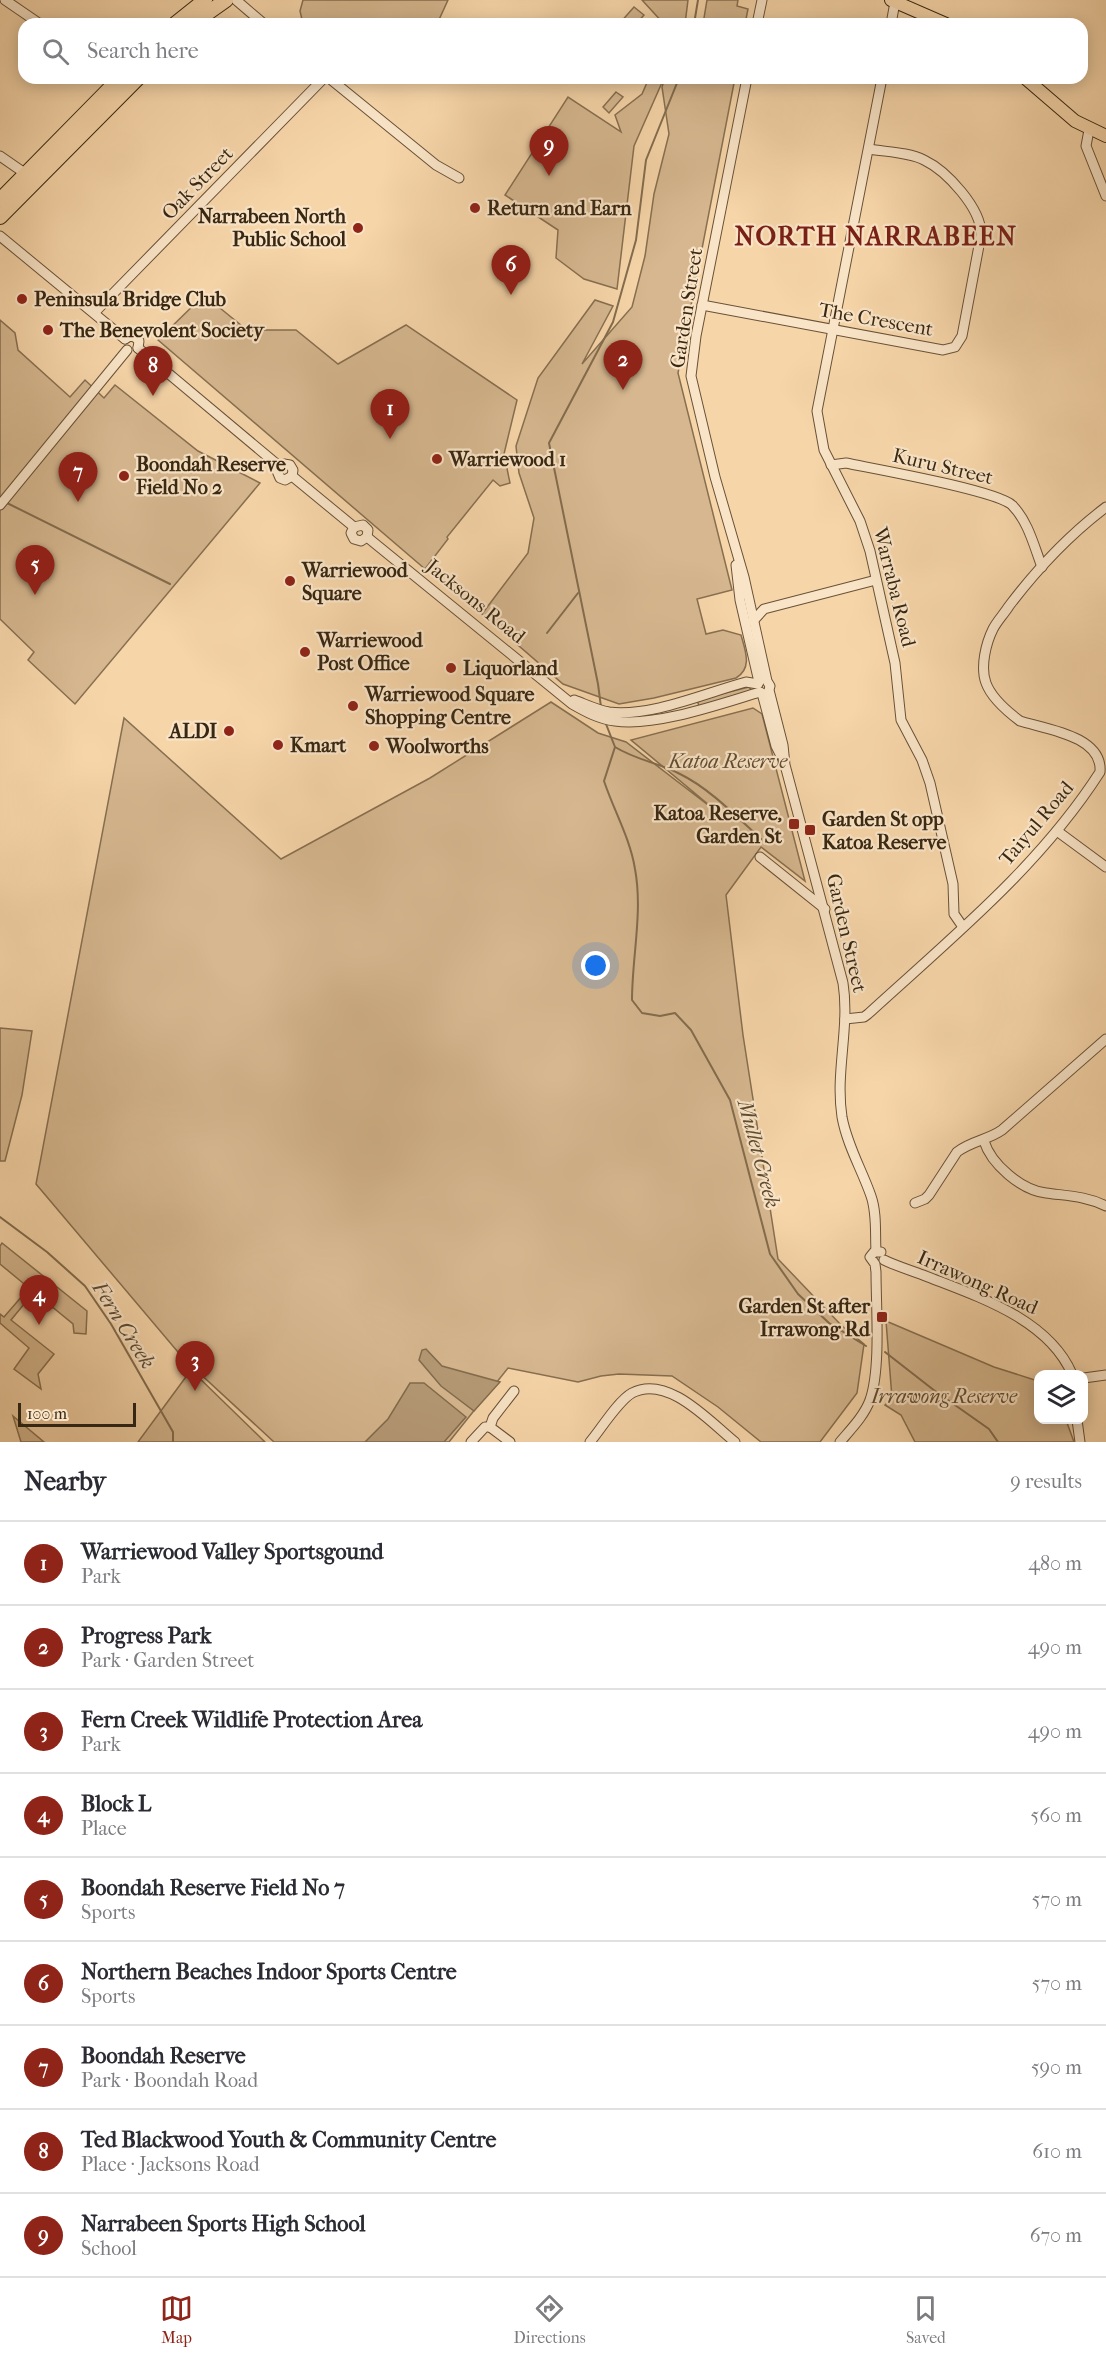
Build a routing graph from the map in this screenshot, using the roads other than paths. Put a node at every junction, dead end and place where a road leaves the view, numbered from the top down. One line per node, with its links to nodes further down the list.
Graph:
1 (5, 0): 7 (street)
2 (205, 0): 8 (highway)
3 (226, 0): 9 (highway)
4 (236, 0): 10 (street)
5 (762, 0): 11 (street)
6 (893, 1): 12 (street); 13 (main road)
7 (31, 18)
8 (182, 18)
9 (200, 18)
10 (257, 18)
11 (758, 18)
12 (892, 18)
13 (932, 18)
14 (120, 84): 25 (highway)
15 (120, 84): 29 (highway)
16 (318, 84): 32 (street, Oak Street)
17 (336, 84): 26 (street)
18 (746, 84): 31 (street, Garden Street)
19 (881, 84): 23 (street, Warraba Road)
20 (1032, 84): 21 (main road)
21 (1089, 130): 22 (main road); 27 (street)
22 (1106, 136)
23 (868, 149): 33 (street, Warraba Road); 33 (street, The Crescent)
24 (0, 156): 25 (street)
25 (26, 174): 28 (highway)
26 (459, 178)
27 (1106, 196)
28 (0, 200)
29 (0, 217)
30 (0, 236): 32 (street)
31 (702, 305): 33 (street, The Crescent); 40 (street, Garden Street)
32 (95, 312): 34 (street)
33 (832, 330): 37 (street, Warraba Road)
34 (125, 339): 35 (street); 36 (street)
35 (138, 348): 36 (street); 47 (street, Jacksons Road)
36 (127, 350): 38 (street)
37 (831, 465): 41 (street, Kuru Street); 42 (street, Warraba Road)
38 (0, 505)
39 (1106, 507): 41 (street, Taiyul Road)
40 (733, 542): 43 (street, Garden Street); 46 (street, Garden Street)
41 (1042, 567): 48 (street, Taiyul Road)
42 (876, 580): 44 (street); 53 (street, Warraba Road)
43 (748, 602): 44 (street); 45 (street, Garden Street)
44 (764, 609): 45 (street)
45 (753, 621): 46 (street, Garden Street)
46 (761, 685): 47 (street, Jacksons Road); 47 (street, Jacksons Road); 52 (street, Garden Street)
47 (613, 717)
48 (1103, 773): 49 (street, Taiyul Road)
49 (1057, 831): 51 (street); 53 (street, Taiyul Road)
50 (760, 857): 52 (street)
51 (1106, 867)
52 (825, 909): 54 (street, Garden Street)
53 (963, 927): 54 (street, Taiyul Road)
54 (846, 1019): 59 (street, Garden Street)
55 (1106, 1039): 56 (street)
56 (984, 1141): 57 (street); 58 (street)
57 (915, 1203)
58 (1106, 1206)
59 (880, 1262): 60 (street, Irrawong Road); 70 (street)
60 (1069, 1370)
61 (1106, 1375): 62 (street)
62 (1088, 1377)
63 (514, 1391): 65 (street)
64 (1078, 1424): 71 (street)
65 (490, 1426): 66 (street); 67 (street)
66 (471, 1442)
67 (510, 1442)
68 (590, 1442): 69 (street)
69 (735, 1442)
70 (840, 1442)
71 (1080, 1442)

